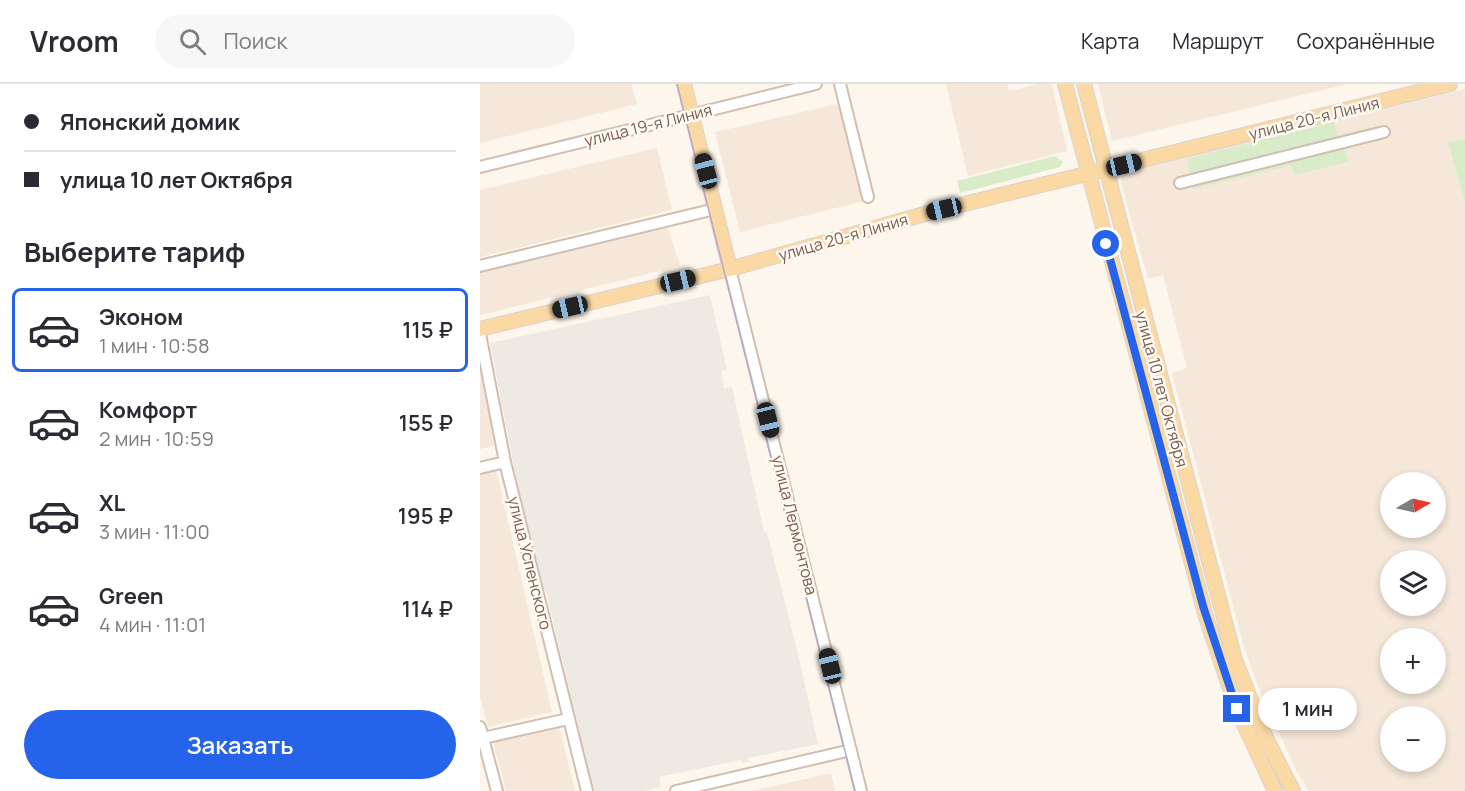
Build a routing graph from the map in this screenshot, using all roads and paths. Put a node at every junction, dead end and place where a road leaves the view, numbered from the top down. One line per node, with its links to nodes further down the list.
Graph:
1 (684, 84): 8 (main road, улица Лермонтова)
2 (816, 84): 8 (street, улица 19-я Линия)
3 (840, 84): 14 (street)
4 (1065, 84): 12 (main road, улица 10 лет Октября)
5 (1084, 84): 11 (main road, улица 10 лет Октября)
6 (1450, 84): 7 (main road, улица 20-я Линия)
7 (1413, 89): 11 (main road, улица 20-я Линия)
8 (691, 114): 10 (street, улица 19-я Линия); 15 (main road, улица Лермонтова)
9 (1384, 132): 13 (street)
10 (480, 166)
11 (1105, 170): 12 (main road, улица 20-я Линия); 30 (main road, улица 10 лет Октября)
12 (1088, 174): 17 (main road, улица 20-я Линия); 29 (main road, улица 10 лет Октября)
13 (1180, 183)
14 (868, 197)
15 (715, 209): 16 (street); 17 (main road, улица Лермонтова)
16 (480, 266)
17 (730, 269): 18 (main road, улица 20-я Линия); 24 (street, улица Лермонтова)
18 (480, 329)
19 (480, 334): 20 (street, улица Успенского)
20 (505, 462): 21 (street); 22 (street, улица Успенского)
21 (480, 468)
22 (568, 719): 23 (street); 26 (street, улица Успенского)
23 (481, 733): 25 (street)
24 (851, 750): 27 (street); 28 (street, улица Лермонтова)
25 (497, 791)
26 (587, 791)
27 (676, 791)
28 (861, 791)
29 (1275, 791)
30 (1293, 791)

